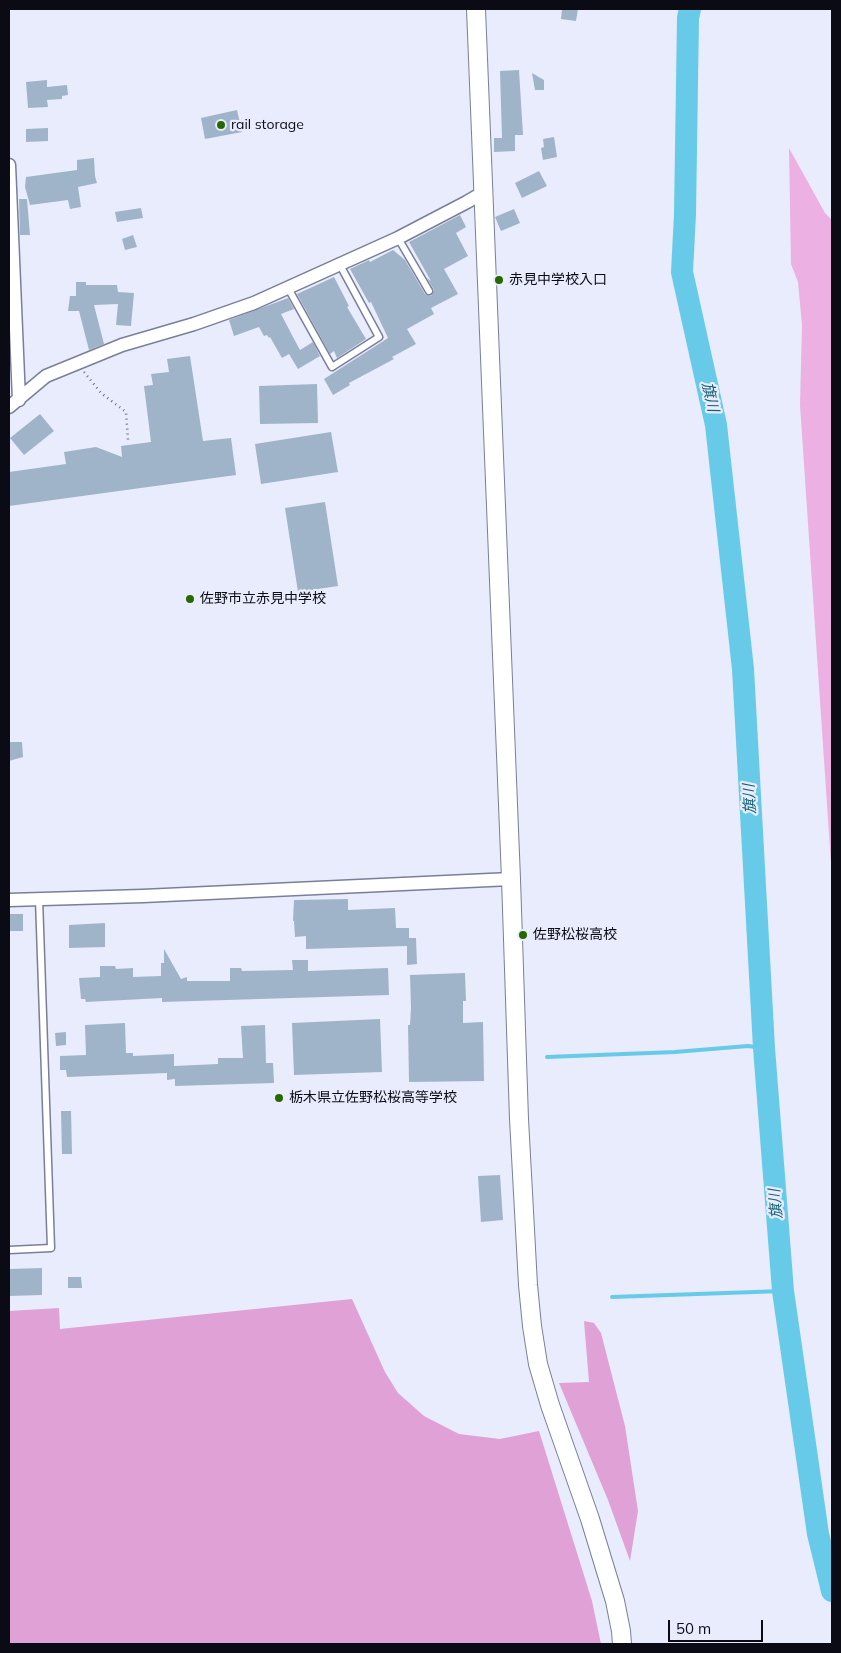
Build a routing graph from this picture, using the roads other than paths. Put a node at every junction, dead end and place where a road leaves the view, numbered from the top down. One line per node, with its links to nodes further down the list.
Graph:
1 (476, 9): 3 (street)
2 (9, 165): 8 (street)
3 (484, 192): 4 (street); 9 (street)
4 (398, 238): 5 (street); 7 (lane)
5 (340, 265): 6 (street); 6 (lane)
6 (288, 288): 8 (street)
7 (429, 291)
8 (14, 404)
9 (511, 879): 10 (street); 13 (street)
10 (39, 899): 11 (street); 12 (lane)
11 (9, 900)
12 (9, 1250)
13 (622, 1644)

